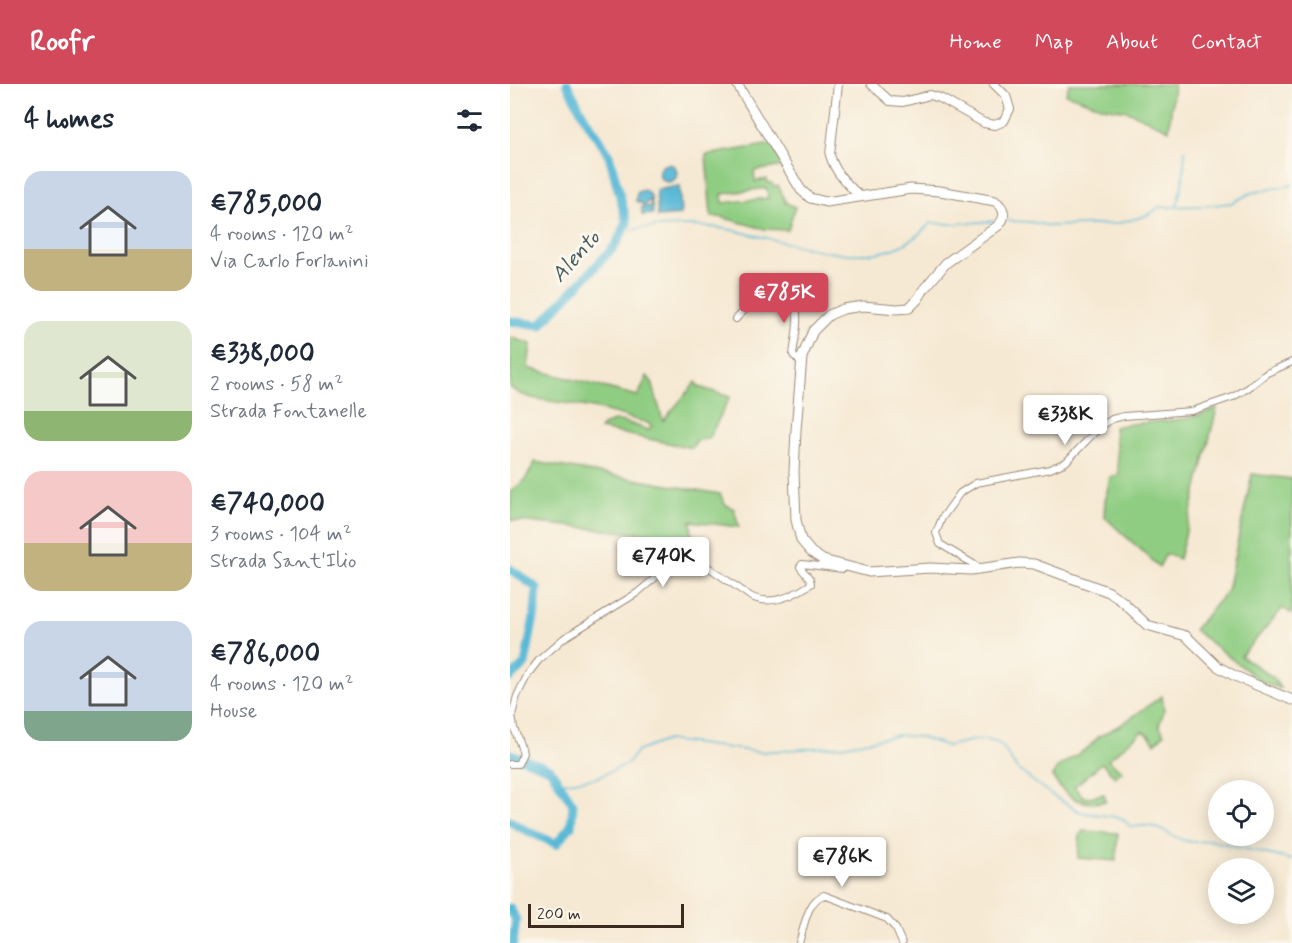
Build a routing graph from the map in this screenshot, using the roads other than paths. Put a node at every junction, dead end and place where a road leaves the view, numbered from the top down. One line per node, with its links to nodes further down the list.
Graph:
1 (737, 84): 7 (main road)
2 (838, 84): 5 (main road)
3 (871, 84): 4 (main road)
4 (994, 84)
5 (842, 179): 6 (main road); 7 (main road)
6 (860, 196): 7 (main road); 10 (main road)
7 (844, 199)
8 (736, 319): 10 (street)
9 (1292, 362): 12 (street)
10 (801, 363): 11 (main road)
11 (849, 568): 12 (main road); 14 (street)
12 (981, 568): 13 (main road)
13 (1292, 700)
14 (510, 764)
15 (799, 943): 16 (street)
16 (902, 943)

